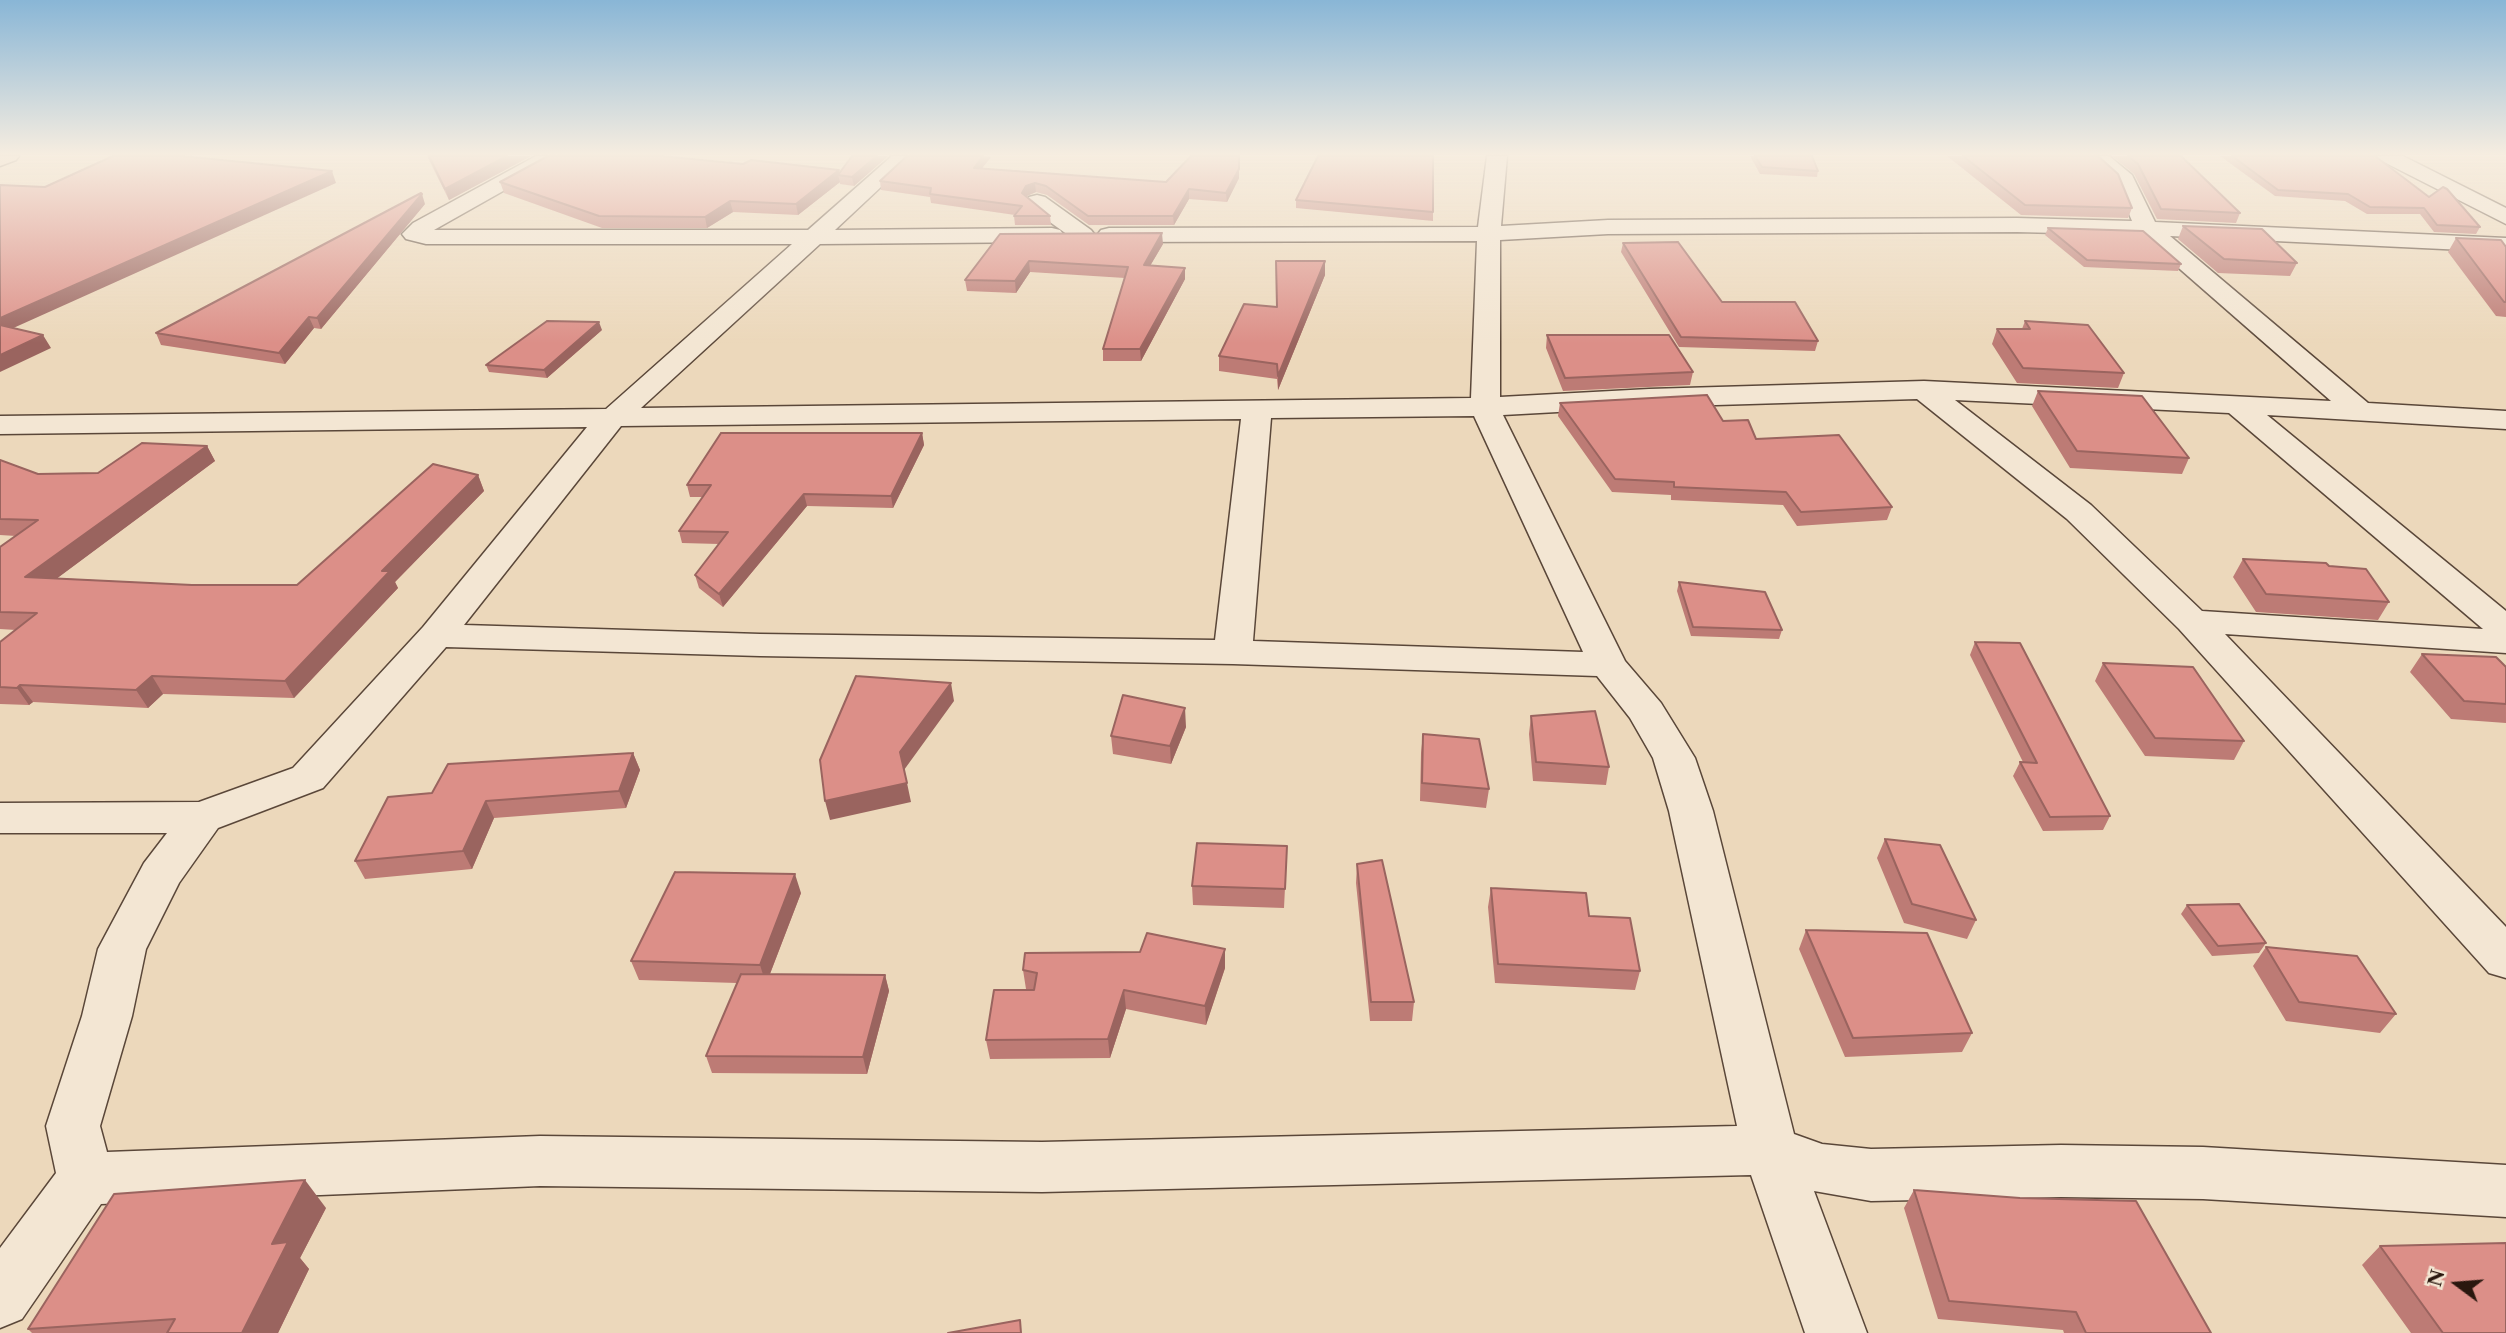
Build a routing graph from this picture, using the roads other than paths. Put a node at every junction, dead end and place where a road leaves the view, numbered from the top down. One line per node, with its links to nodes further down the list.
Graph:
1 (439, 218): 8 (street)
2 (833, 218): 8 (street)
3 (1060, 218): 9 (street)
4 (1491, 218): 7 (street)
5 (2143, 218): 6 (street)
6 (2147, 228): 7 (street); 10 (street); 15 (street)
7 (1489, 234): 9 (street); 13 (street)
8 (814, 235): 9 (street); 16 (street)
9 (1083, 235)
10 (2506, 244)
11 (1924, 390): 12 (street); 13 (street); 19 (street)
12 (2235, 404): 15 (street); 20 (street)
13 (1485, 407): 14 (street); 24 (street)
14 (1257, 409): 16 (street); 23 (street)
15 (2361, 412): 17 (street)
16 (615, 416): 18 (street); 21 (street)
17 (2506, 420)
18 (0, 425)
19 (2192, 621): 22 (street); 27 (street)
20 (2506, 629)
21 (436, 635): 23 (street); 25 (street)
22 (2506, 642)
23 (1233, 652): 24 (street)
24 (1608, 665): 28 (street)
25 (202, 817): 26 (street); 29 (street)
26 (0, 818)
27 (2506, 959)
28 (1770, 1150): 29 (street); 30 (street); 32 (street)
29 (86, 1179): 31 (street)
30 (2506, 1191)
31 (0, 1298)
32 (1836, 1333)

